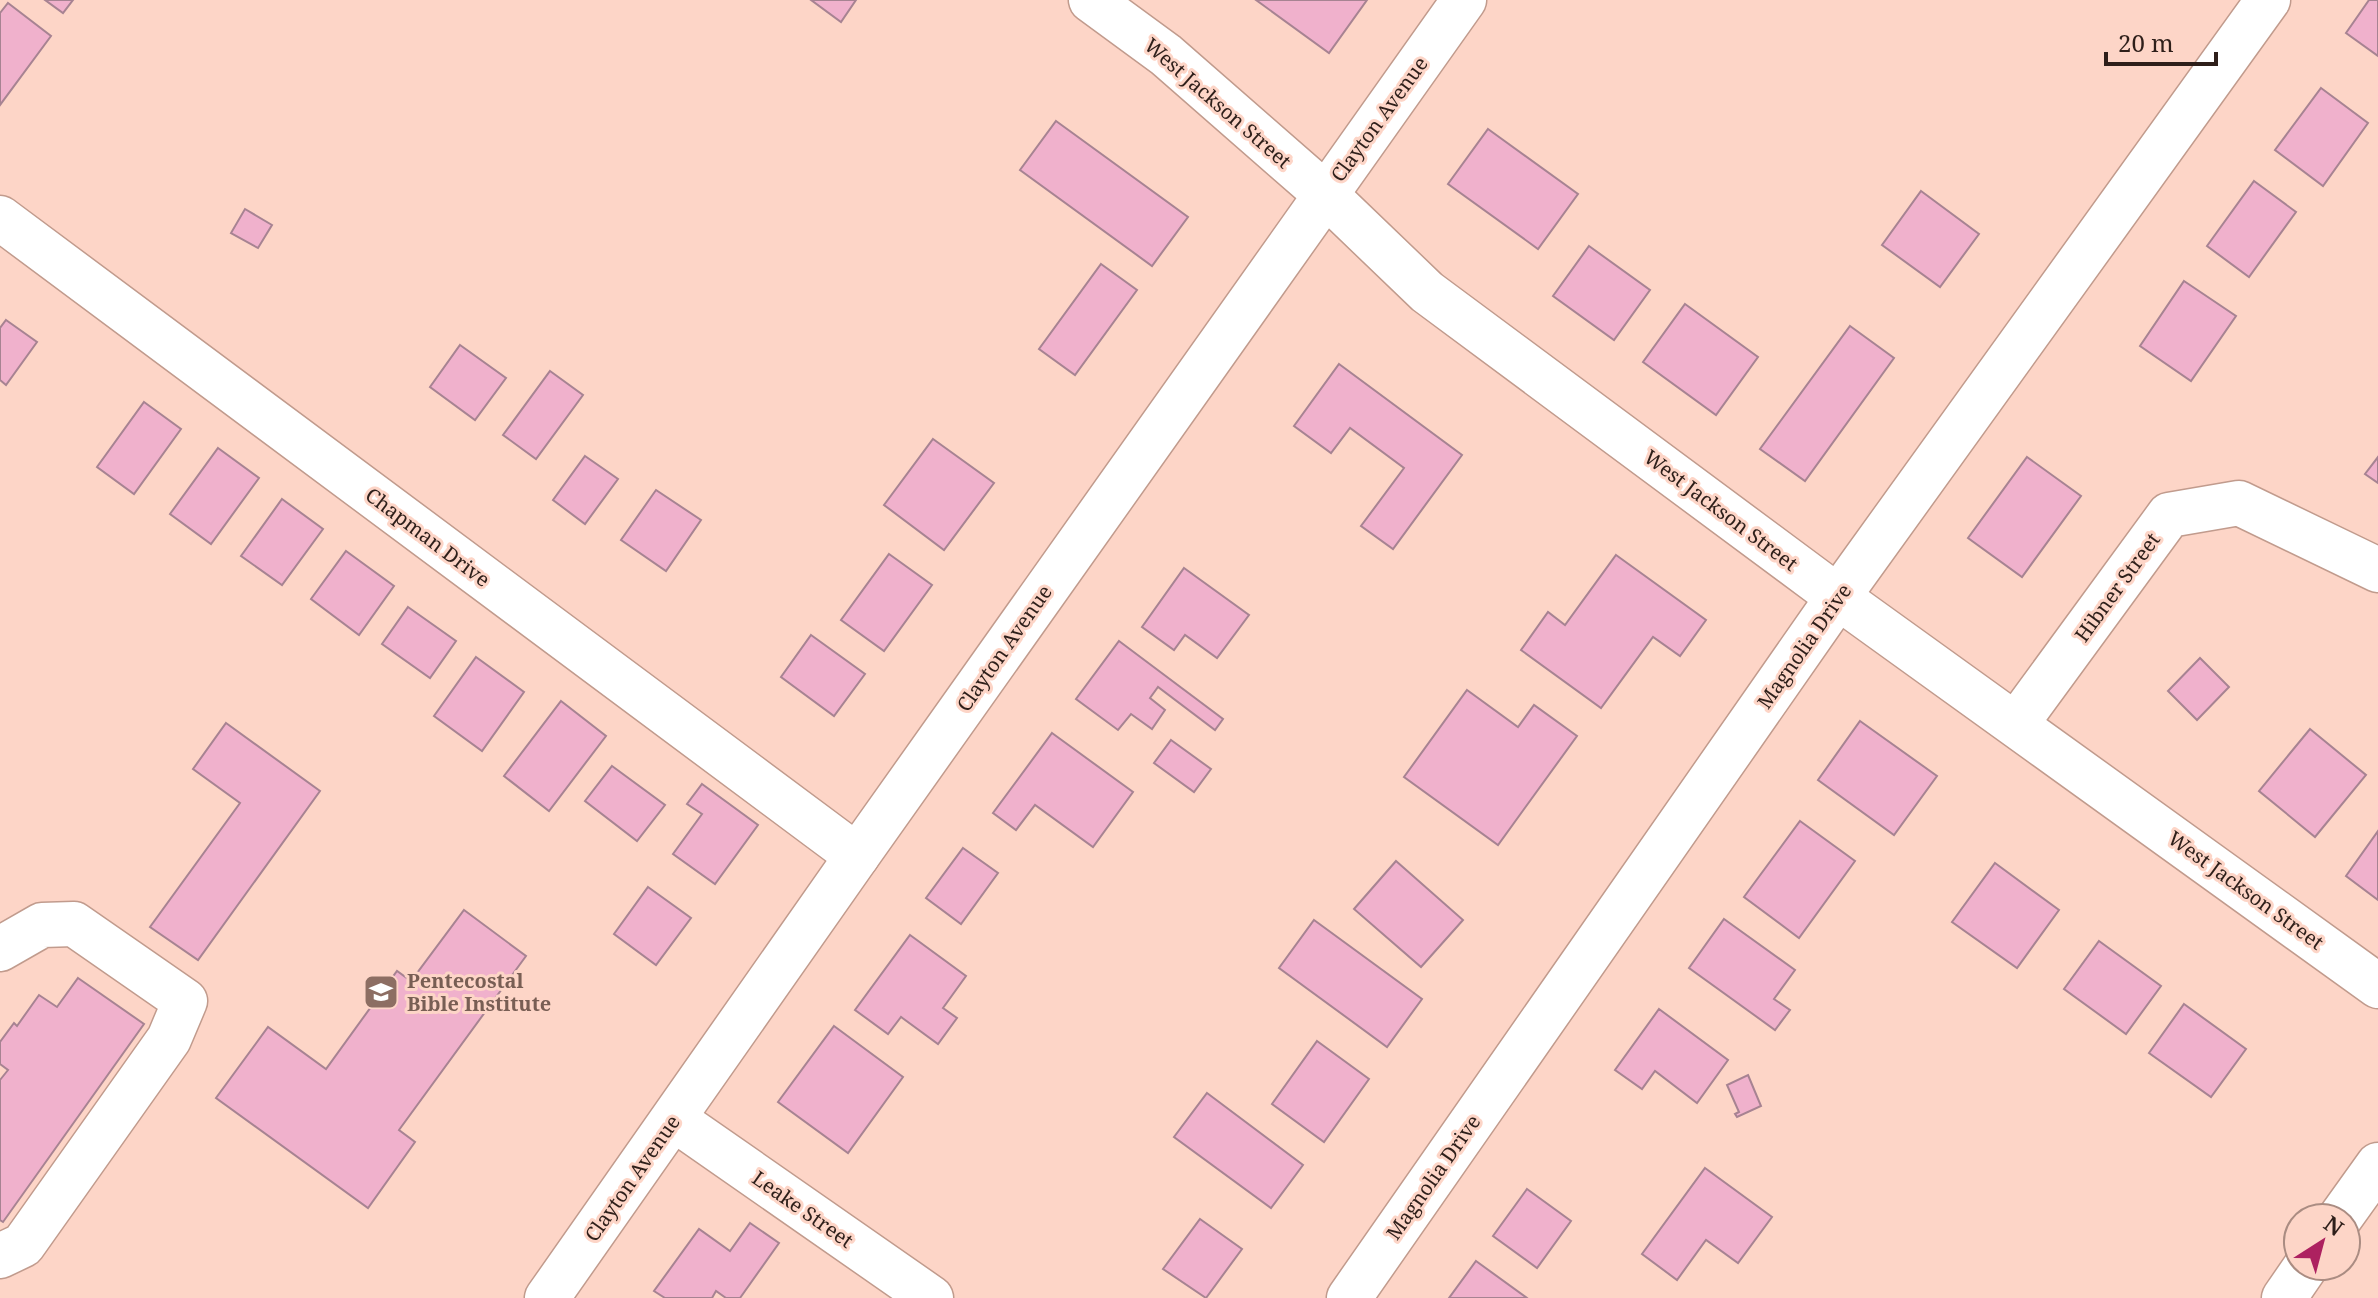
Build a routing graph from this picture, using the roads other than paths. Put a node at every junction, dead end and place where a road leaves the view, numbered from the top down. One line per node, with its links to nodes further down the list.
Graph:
1 (1091, 0): 4 (street, West Jackson Street)
2 (1464, 0): 4 (street, Clayton Avenue)
3 (2268, 0): 7 (street, Magnolia Drive)
4 (1325, 194): 7 (street, West Jackson Street); 9 (street, Clayton Avenue)
5 (0, 218): 9 (street, Chapman Drive)
6 (2378, 570): 8 (street, Hibner Street)
7 (1838, 597): 8 (street, West Jackson Street); 18 (street, Magnolia Drive)
8 (2016, 724): 11 (street, West Jackson Street)
9 (857, 856): 12 (street, Clayton Avenue)
10 (0, 949): 15 (street)
11 (2378, 986)
12 (674, 1119): 16 (street, Clayton Avenue); 17 (street, Leake Street)
13 (2378, 1165): 14 (street)
14 (2351, 1202)
15 (0, 1256)
16 (547, 1298)
17 (931, 1298)
18 (1349, 1298)

